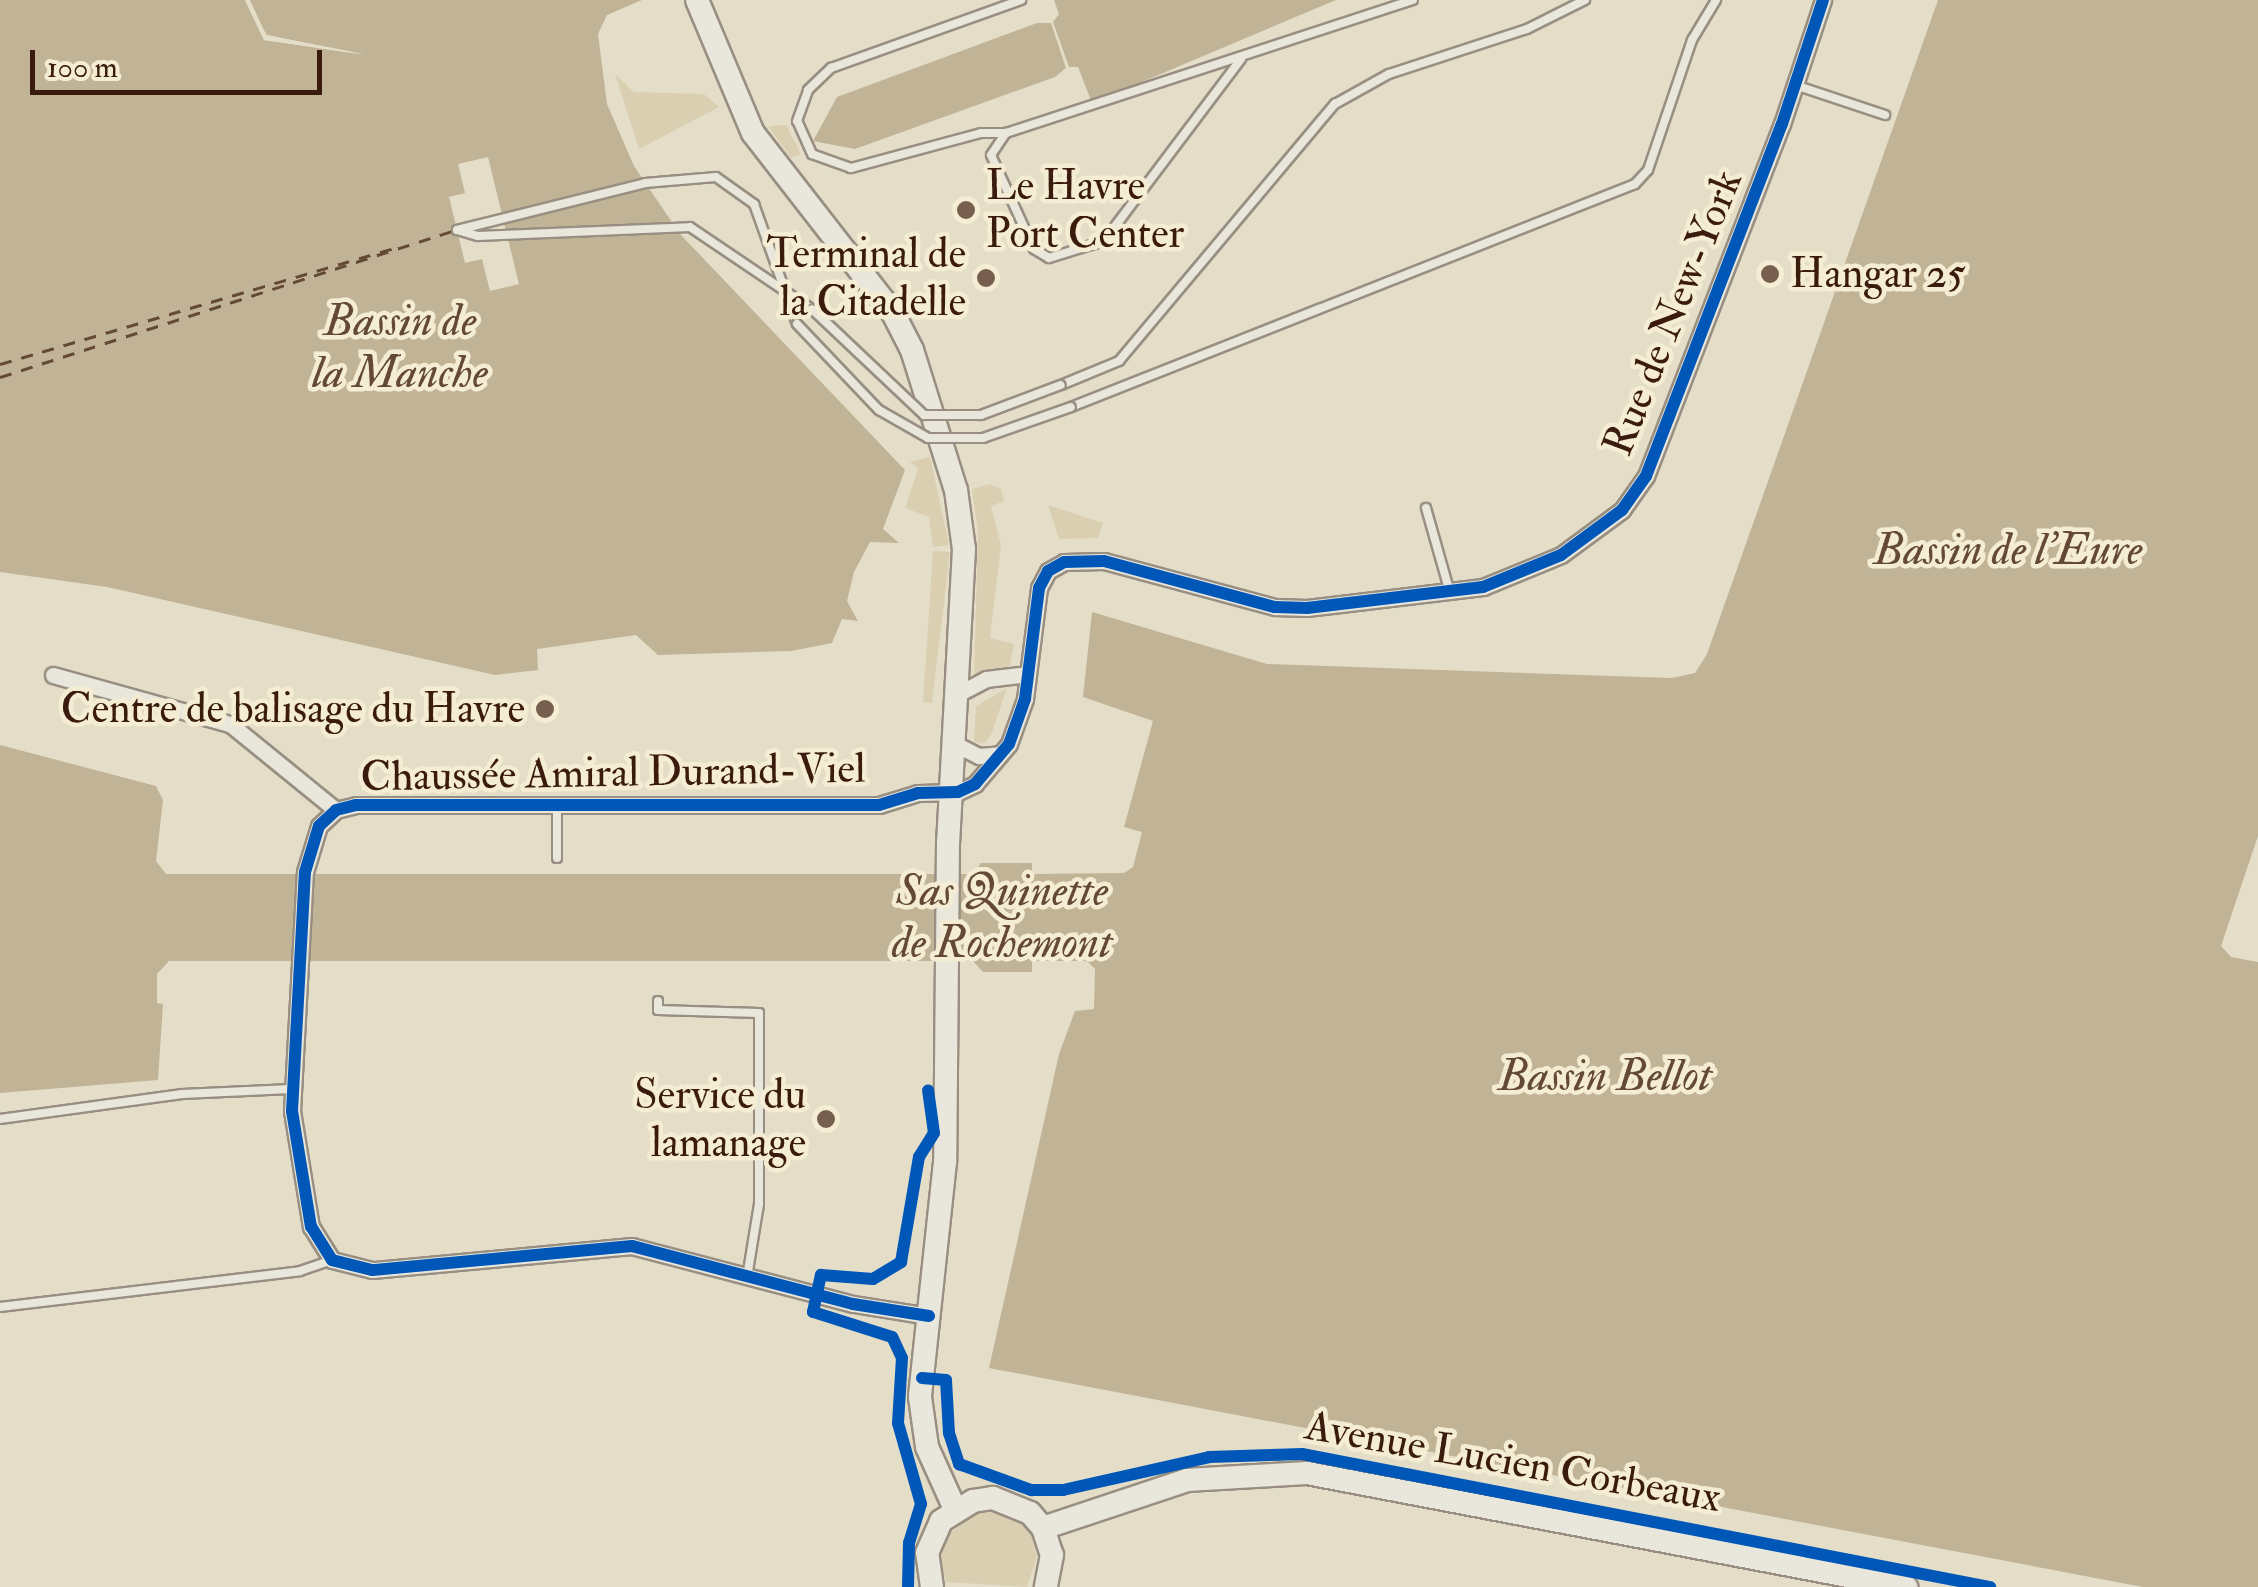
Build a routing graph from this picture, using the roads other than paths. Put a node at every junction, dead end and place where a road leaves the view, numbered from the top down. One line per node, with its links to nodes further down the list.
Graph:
1 (697, 0): 16 (main road)
2 (1021, 0): 10 (lane)
3 (1413, 0): 7 (lane)
4 (1584, 0): 11 (lane, bridge)
5 (1716, 0): 11 (lane, bridge)
6 (1823, 0): 8 (street, Rue de New-York)
7 (1241, 60): 10 (lane); 10 (lane)
8 (1795, 85): 9 (lane); 13 (street, Rue de New-York)
9 (1885, 115)
10 (1006, 133)
11 (788, 290): 11 (lane)
12 (1426, 508): 13 (lane)
13 (1450, 593): 14 (street, Rue de New-York)
14 (1028, 674): 16 (street); 18 (street, Rue de New-York)
15 (53, 675): 21 (street)
16 (956, 695): 17 (main road)
17 (953, 742): 18 (street); 19 (main road)
18 (1000, 754): 19 (street, Rue de New-York)
19 (950, 793): 20 (street, Chaussée Amiral Durand-Viel); 29 (main road)
20 (557, 807): 21 (street, Chaussée Amiral Durand-Viel); 22 (lane)
21 (336, 810): 24 (street)
22 (557, 858)
23 (658, 1001): 27 (lane)
24 (291, 1089): 25 (lane); 26 (street)
25 (0, 1119)
26 (332, 1260): 27 (street); 28 (lane)
27 (748, 1277): 29 (street)
28 (0, 1308)
29 (928, 1316): 30 (main road)
30 (954, 1509): 31 (main road); 33 (main road)
31 (1043, 1528): 32 (main road); 34 (main road, Avenue Lucien Corbeaux)
32 (1049, 1586)
33 (932, 1587)
34 (1906, 1587)

